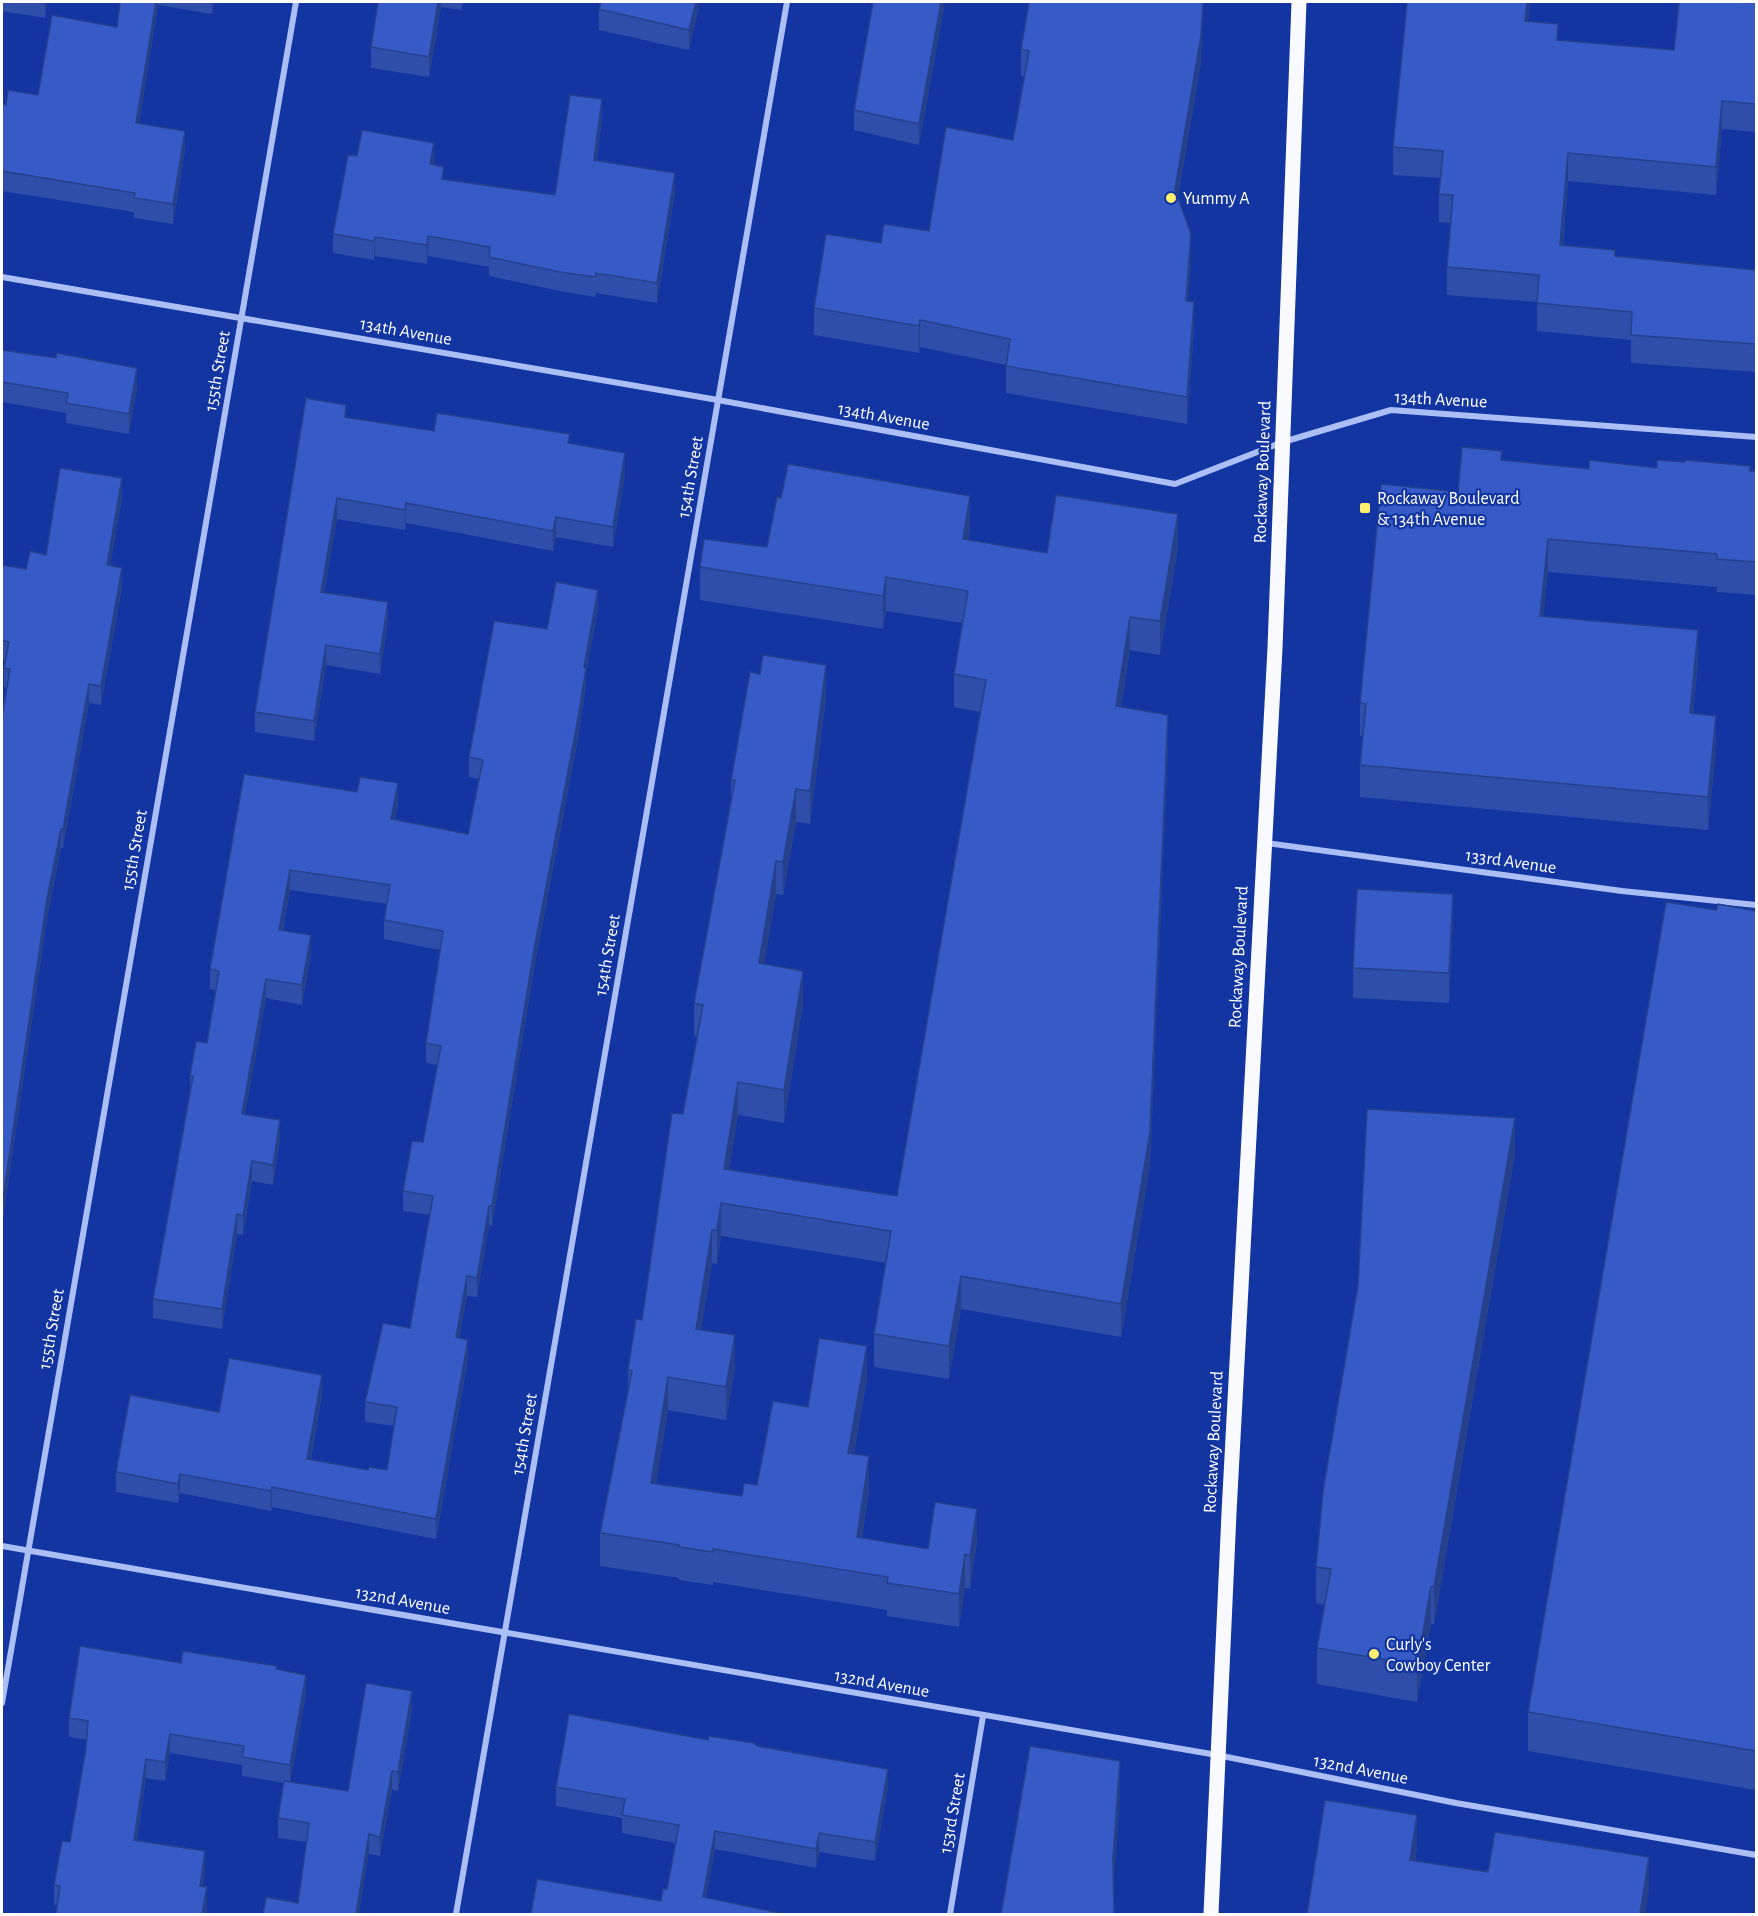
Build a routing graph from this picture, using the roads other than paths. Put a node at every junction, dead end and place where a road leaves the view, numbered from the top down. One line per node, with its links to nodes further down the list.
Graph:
1 (296, 2): 5 (street, 155th Street)
2 (787, 2): 6 (street, 154th Street)
3 (1299, 2): 8 (main road, Rockaway Boulevard)
4 (2, 277): 5 (street, 134th Avenue)
5 (241, 318): 6 (street, 134th Avenue); 12 (street, 155th Street)
6 (718, 400): 8 (street, 134th Avenue); 13 (street, 154th Street)
7 (1756, 437): 8 (street, 134th Avenue)
8 (1283, 442): 9 (main road, Rockaway Boulevard)
9 (1263, 843): 10 (street, 133rd Avenue); 16 (main road, Rockaway Boulevard)
10 (1756, 905)
11 (2, 1546): 12 (street, 132nd Avenue)
12 (28, 1551): 13 (street, 132nd Avenue); 14 (street, 155th Street)
13 (505, 1633): 15 (street, 132nd Avenue); 18 (street, 154th Street)
14 (2, 1703)
15 (983, 1716): 16 (street, 132nd Avenue); 19 (street, 153rd Street)
16 (1217, 1755): 17 (street, 132nd Avenue); 20 (main road, Rockaway Boulevard)
17 (1756, 1855)
18 (456, 1914)
19 (950, 1914)
20 (1211, 1914)

